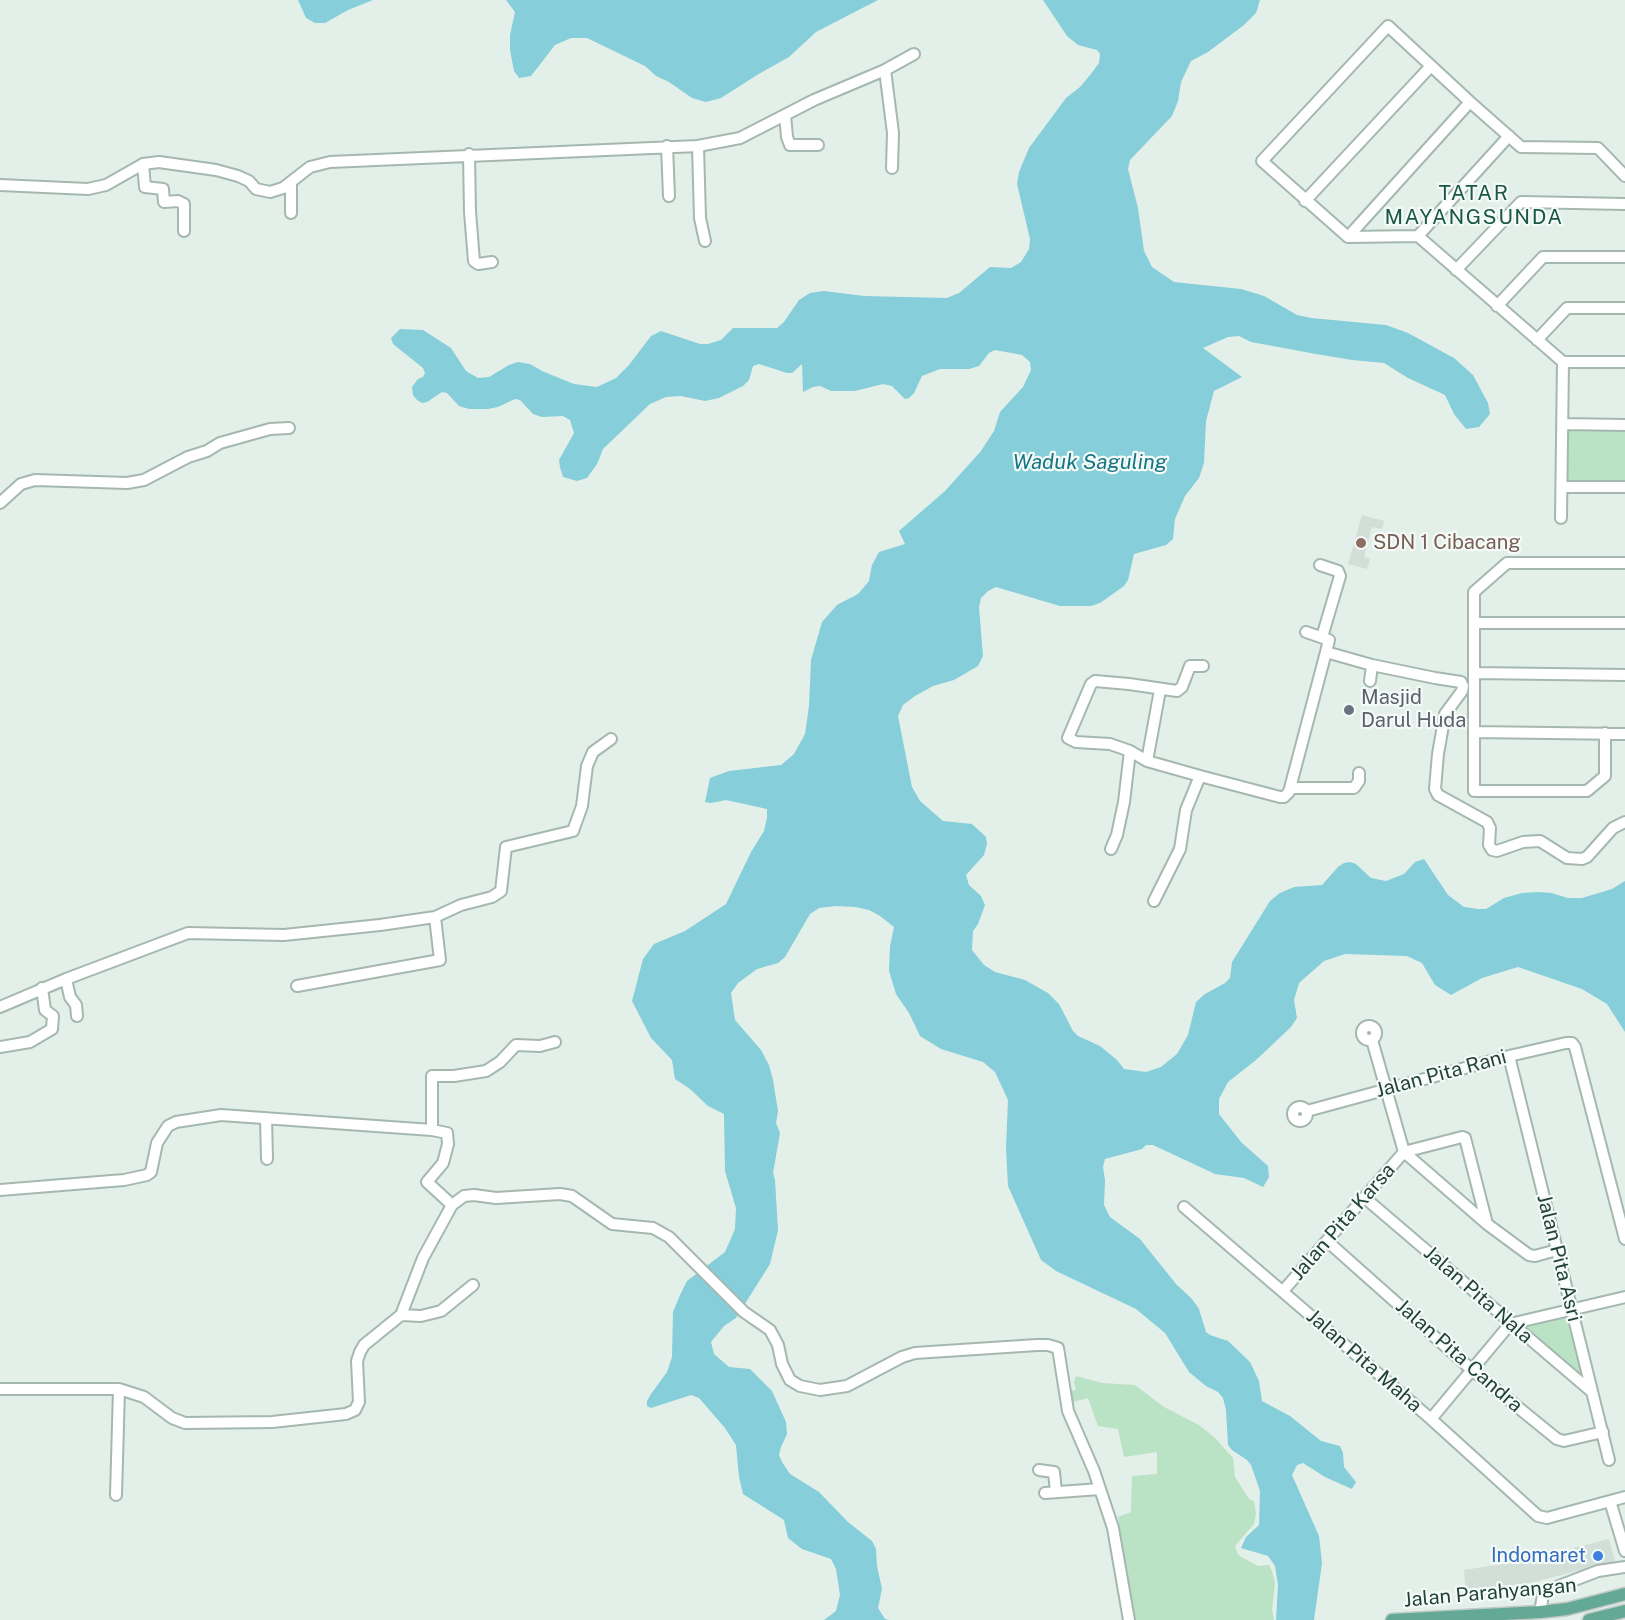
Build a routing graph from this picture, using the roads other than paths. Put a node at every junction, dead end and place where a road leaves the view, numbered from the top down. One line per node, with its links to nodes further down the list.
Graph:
1 (914, 54): 3 (street)
2 (1431, 66): 4 (street); 17 (street); 17 (street)
3 (885, 70): 5 (street); 12 (street)
4 (1470, 102): 6 (street); 22 (street)
5 (785, 115): 7 (street); 9 (street)
6 (1509, 136): 13 (street); 21 (street)
7 (818, 145)
8 (667, 146): 9 (street); 10 (street); 16 (street)
9 (698, 146): 23 (street)
10 (469, 154): 14 (street); 25 (street)
11 (143, 164): 14 (street); 15 (street); 20 (street)
12 (892, 168)
13 (1625, 176)
14 (291, 183): 19 (street)
15 (0, 185)
16 (669, 196)
17 (1305, 201): 22 (street)
18 (1625, 204): 26 (street)
19 (291, 213)
20 (184, 231)
21 (1418, 236): 22 (street); 26 (street)
22 (1348, 237)
23 (705, 241)
24 (1625, 256): 27 (street)
25 (492, 262)
26 (1456, 270): 27 (street)
27 (1497, 306): 29 (street)
28 (1625, 308): 29 (street)
29 (1537, 340): 30 (street)
30 (1563, 362): 31 (street); 32 (street)
31 (1625, 362)
32 (1563, 424): 33 (street); 35 (street)
33 (1625, 425)
34 (289, 428): 37 (street)
35 (1562, 487): 36 (street); 38 (street)
36 (1625, 487)
37 (0, 503)
38 (1561, 518)
39 (1625, 563): 41 (street)
40 (1320, 565): 44 (street)
41 (1475, 623): 42 (street); 48 (street)
42 (1625, 623)
43 (1306, 632): 44 (street)
44 (1322, 637): 45 (street)
45 (1326, 652): 46 (street); 60 (street)
46 (1372, 665): 50 (street); 61 (street)
47 (1203, 666): 51 (street)
48 (1474, 674): 49 (street); 52 (street)
49 (1625, 675)
50 (1370, 681)
51 (1160, 690): 56 (street); 57 (street)
52 (1474, 732): 53 (street); 53 (street)
53 (1605, 733): 54 (street)
54 (1625, 734)
55 (611, 739): 64 (street)
56 (1130, 752): 57 (street); 62 (street)
57 (1147, 761): 59 (street)
58 (1359, 773): 60 (street)
59 (1200, 776): 60 (street); 63 (street)
60 (1291, 788)
61 (1625, 822)
62 (1111, 849)
63 (1155, 901)
64 (435, 917): 65 (street); 66 (street)
65 (66, 979): 67 (street); 69 (street)
66 (297, 986)
67 (42, 988): 68 (street); 72 (street)
68 (0, 1007)
69 (77, 1016)
70 (1372, 1040): 74 (street)
71 (555, 1042): 77 (street)
72 (0, 1047)
73 (1509, 1056): 74 (street, Jalan Pita Rani); 85 (street, Jalan Pita Rani); 87 (street, Jalan Pita Asri)
74 (1387, 1088): 75 (street, Jalan Pita Rani); 78 (street)
75 (1307, 1111)
76 (266, 1118): 77 (street); 79 (street); 80 (street)
77 (432, 1130): 82 (street)
78 (1404, 1152): 81 (street, Jalan Pita Karsa); 84 (street); 84 (street)
79 (267, 1159)
80 (0, 1190)
81 (1365, 1198): 86 (street, Jalan Pita Karsa); 93 (street, Jalan Pita Nala)
82 (452, 1205): 92 (street); 102 (street)
83 (1184, 1207): 89 (street, Jalan Pita Maha)
84 (1486, 1224): 87 (street)
85 (1625, 1239)
86 (1327, 1241): 89 (street, Jalan Pita Karsa); 94 (street, Jalan Pita Candra)
87 (1557, 1250): 91 (street, Jalan Pita Asri)
88 (473, 1286): 92 (street)
89 (1283, 1292): 98 (street, Jalan Pita Maha)
90 (1625, 1297): 91 (street)
91 (1572, 1310): 93 (street); 97 (street, Jalan Pita Asri)
92 (401, 1315): 96 (street)
93 (1510, 1324): 94 (street); 97 (street, Jalan Pita Nala)
94 (1472, 1370): 98 (street); 99 (street, Jalan Pita Candra)
95 (0, 1389): 96 (street)
96 (119, 1389): 103 (street)
97 (1592, 1392): 99 (street, Jalan Pita Asri)
98 (1431, 1419): 105 (street, Jalan Pita Maha)
99 (1602, 1432): 100 (street, Jalan Pita Asri)
100 (1609, 1460)
101 (1039, 1470): 102 (street)
102 (1100, 1489): 112 (street)
103 (116, 1495)
104 (1625, 1497): 105 (street)
105 (1610, 1501): 106 (street)
106 (1625, 1551)
107 (1625, 1568): 110 (street)
108 (1625, 1594): 110 (main road, Jalan Parahyangan)
109 (1625, 1611): 114 (main road, Jalan Parahyangan)
110 (1540, 1612): 111 (main road, Jalan Parahyangan)
111 (1498, 1617): 113 (main road, Jalan Parahyangan)
112 (1129, 1620)
113 (1392, 1620)
114 (1589, 1620)

